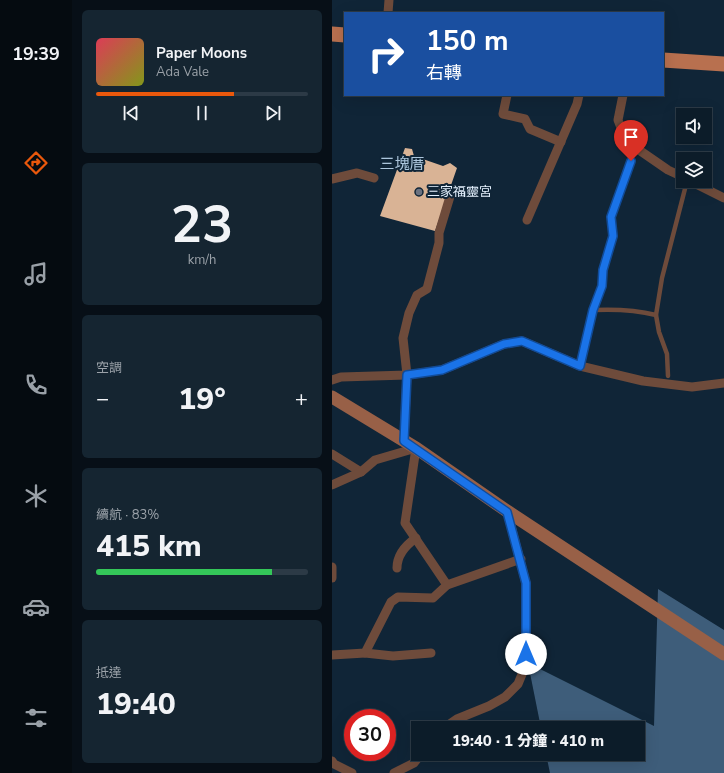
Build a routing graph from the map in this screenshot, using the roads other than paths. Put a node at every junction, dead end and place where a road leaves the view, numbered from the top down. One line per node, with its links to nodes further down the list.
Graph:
1 (390, 0): 2 (street)
2 (388, 12)
3 (332, 34): 4 (main road)
4 (344, 35)
5 (664, 60): 6 (main road)
6 (724, 64)
7 (507, 96): 10 (street)
8 (579, 96): 10 (street)
9 (623, 96): 11 (street)
10 (561, 142): 19 (street)
11 (636, 147): 12 (street); 20 (lane)
12 (676, 174)
13 (374, 178): 14 (street)
14 (332, 179)
15 (685, 188): 21 (lane)
16 (704, 188): 18 (street)
17 (452, 190): 23 (street)
18 (724, 198)
19 (527, 220)
20 (593, 310): 21 (lane); 22 (lane)
21 (656, 315): 24 (lane)
22 (580, 366): 23 (street); 26 (street)
23 (407, 375): 25 (street); 28 (street)
24 (668, 376)
25 (332, 380)
26 (724, 383)
27 (332, 397): 28 (main road)
28 (404, 441): 29 (main road)
29 (416, 448): 31 (street); 33 (main road); 34 (street)
30 (332, 454): 31 (street)
31 (361, 472): 32 (street)
32 (332, 485)
33 (507, 512): 35 (street); 42 (main road)
34 (416, 538): 37 (street); 39 (street)
35 (521, 559): 39 (street); 44 (street)
36 (332, 567): 38 (street)
37 (397, 568)
38 (332, 578)
39 (447, 585): 40 (street)
40 (365, 653): 41 (street); 43 (street)
41 (431, 653)
42 (724, 654)
43 (332, 655)
44 (454, 721)
45 (332, 761): 47 (street)
46 (416, 761): 48 (street)
47 (352, 773)
48 (394, 773)

